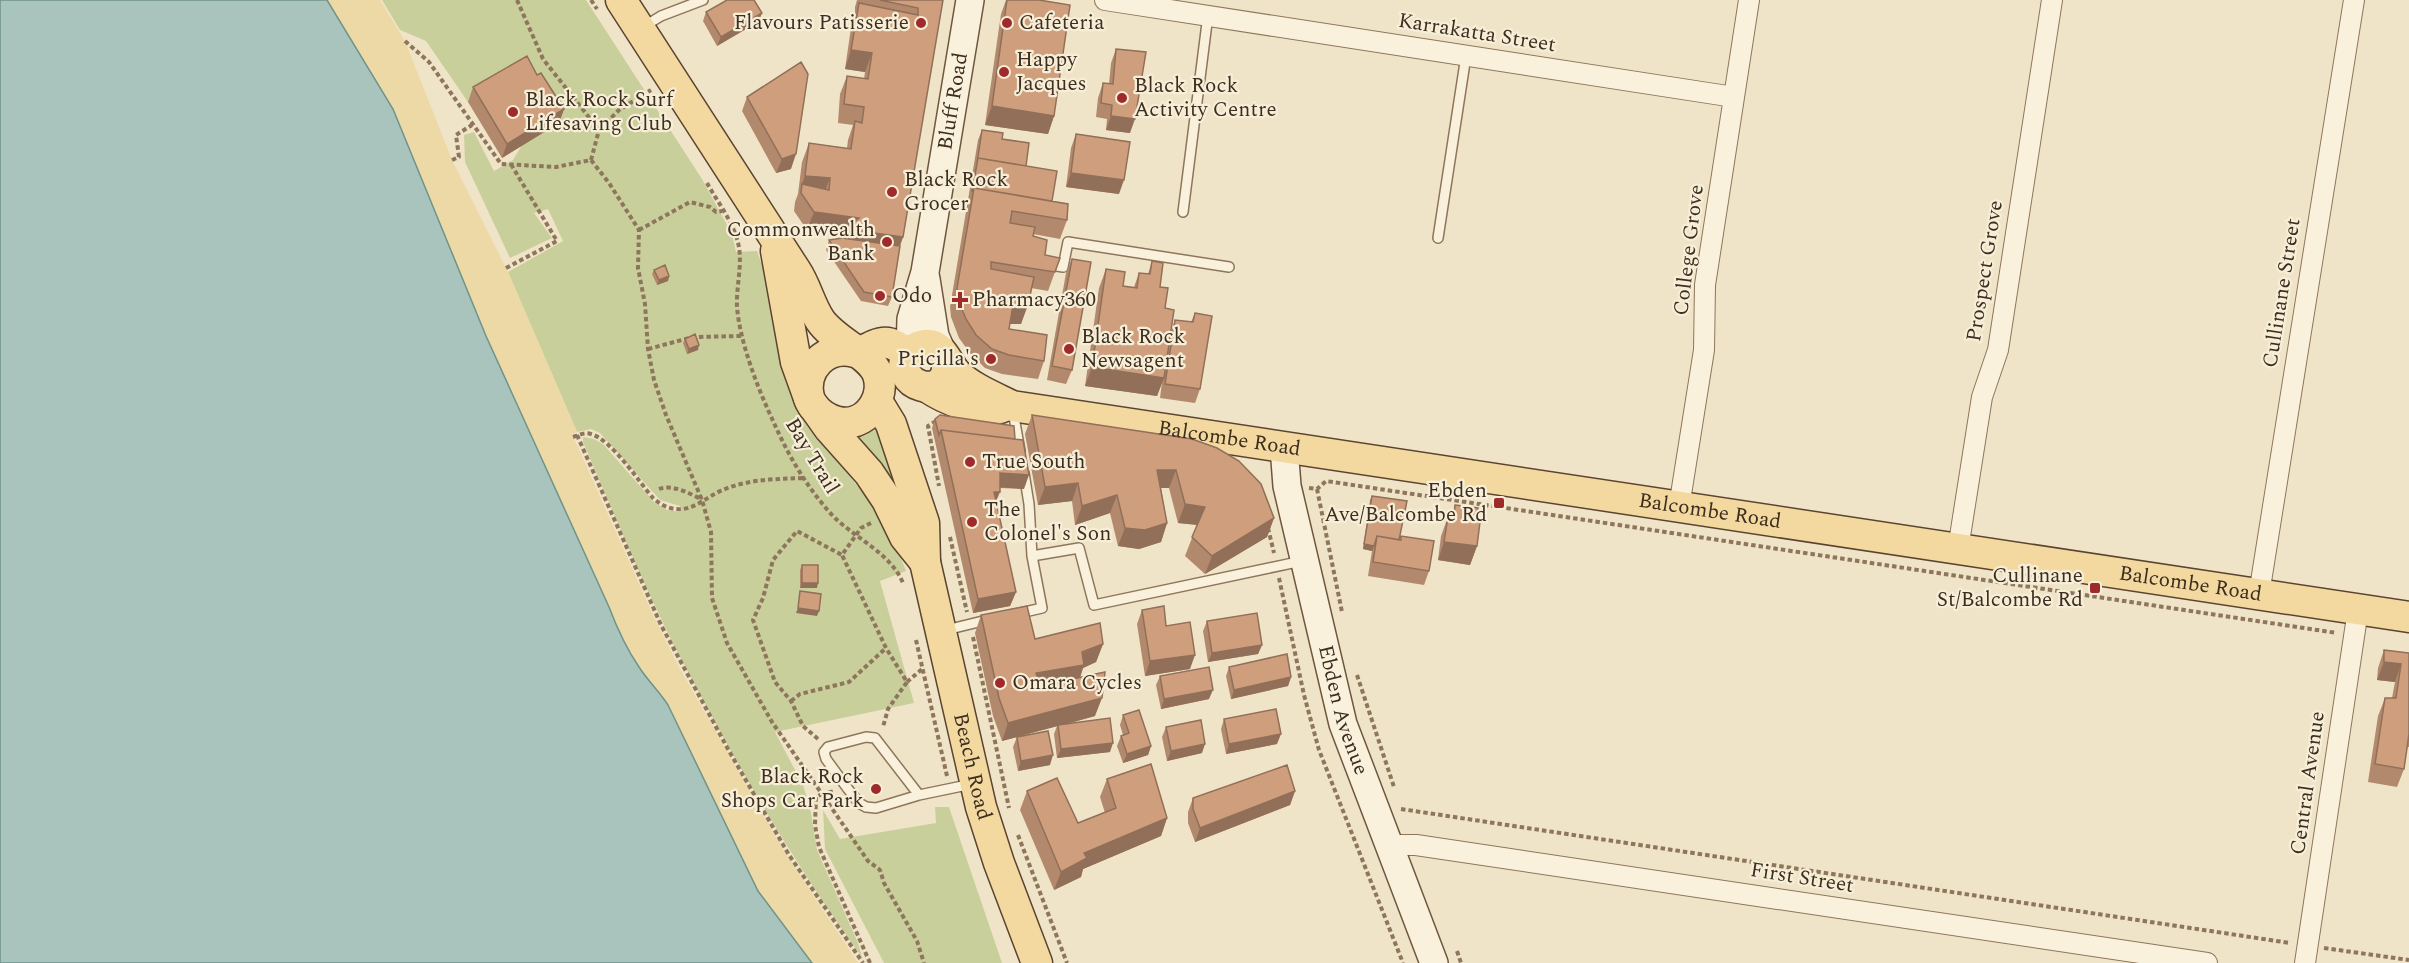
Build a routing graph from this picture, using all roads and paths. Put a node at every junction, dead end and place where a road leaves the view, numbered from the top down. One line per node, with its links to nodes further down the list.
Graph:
1 (517, 0): 18 (path)
2 (591, 0): 9 (path)
3 (703, 0): 11 (lane)
4 (970, 0): 31 (street, Bluff Road)
5 (1105, 0): 10 (street, Karrakatta Street)
6 (1749, 0): 16 (street, College Grove)
7 (2052, 0): 52 (street, Prospect Grove)
8 (2354, 0): 58 (street, Cullinane Street)
9 (612, 9): 11 (main road, Beach Road)
10 (1208, 15): 13 (street, Karrakatta Street); 24 (lane)
11 (639, 29): 15 (main road, Beach Road)
12 (405, 41): 17 (path)
13 (1466, 56): 16 (street, Karrakatta Street); 26 (lane)
14 (643, 82): 15 (path)
15 (659, 90): 18 (path); 27 (main road, Beach Road)
16 (1734, 97): 49 (street, College Grove)
17 (472, 125): 19 (path); 21 (path)
18 (599, 130): 20 (path)
19 (452, 160)
20 (591, 160): 21 (path); 25 (path)
21 (511, 165): 30 (path)
22 (703, 175): 23 (path, Bay Trail)
23 (723, 211): 25 (path); 32 (path, Bay Trail)
24 (1183, 212)
25 (639, 230): 33 (path)
26 (1438, 238)
27 (775, 239): 34 (main road, Beach Road); 39 (main road, Beach Road)
28 (1042, 263): 29 (lane)
29 (1229, 267)
30 (506, 268)
31 (925, 272): 35 (street, Bluff Road); 36 (street, Bluff Road)
32 (741, 336): 33 (path); 43 (path, Bay Trail)
33 (648, 349): 48 (path)
34 (857, 353): 35 (main road); 38 (main road, Beach Road); 39 (main road)
35 (909, 354): 36 (main road); 37 (main road, Balcombe Road)
36 (945, 357): 37 (main road); 40 (main road, Balcombe Road)
37 (926, 387): 38 (main road); 40 (main road, Balcombe Road)
38 (878, 400): 39 (main road); 56 (main road, Beach Road)
39 (811, 402): 56 (main road, Beach Road)
40 (1012, 406): 42 (main road, Balcombe Road); 54 (lane)
41 (940, 419): 45 (path)
42 (1284, 447): 44 (street, Ebden Avenue); 49 (main road, Balcombe Road)
43 (803, 478): 48 (path); 51 (path, Bay Trail)
44 (1287, 486): 47 (path); 55 (street, Ebden Avenue)
45 (940, 488)
46 (659, 489): 48 (path)
47 (1317, 489): 60 (path); 61 (path)
48 (702, 500): 73 (path); 83 (path)
49 (1679, 507): 52 (main road, Balcombe Road)
50 (949, 533): 62 (path)
51 (856, 535): 53 (path); 57 (path, Bay Trail)
52 (1958, 549): 58 (main road, Balcombe Road)
53 (842, 555): 64 (path); 68 (path)
54 (1032, 556): 55 (lane); 62 (lane)
55 (1304, 561): 78 (street, Ebden Avenue)
56 (925, 562): 63 (main road, Beach Road)
57 (905, 592)
58 (2259, 594): 61 (main road, Balcombe Road)
59 (2409, 616): 61 (main road, Balcombe Road)
60 (1344, 619)
61 (2356, 622): 81 (street, Central Avenue)
62 (970, 624): 63 (lane); 76 (path)
63 (928, 634): 65 (path); 71 (main road, Beach Road)
64 (886, 648): 67 (path); 68 (path)
65 (922, 669): 67 (path); 71 (path)
66 (1357, 674): 75 (path)
67 (907, 682): 69 (path)
68 (791, 701): 70 (path)
69 (879, 743): 70 (lane); 74 (lane)
70 (828, 747): 72 (lane)
71 (962, 786): 74 (lane); 86 (main road, Beach Road)
72 (848, 789): 73 (path); 74 (lane)
73 (822, 794): 84 (path); 85 (path)
74 (919, 795)
75 (1401, 809): 79 (path); 81 (path)
76 (1011, 816)
77 (1015, 827): 87 (path)
78 (1388, 845): 79 (street, First Street); 88 (street, Ebden Avenue)
79 (1416, 845): 90 (street, First Street)
80 (1453, 943): 89 (path)
81 (2306, 954): 82 (path)
82 (2409, 960)
83 (864, 963)
84 (870, 963)
85 (924, 963)
86 (1037, 963)
87 (1067, 963)
88 (1434, 963)
89 (1461, 963)
90 (2207, 963)

